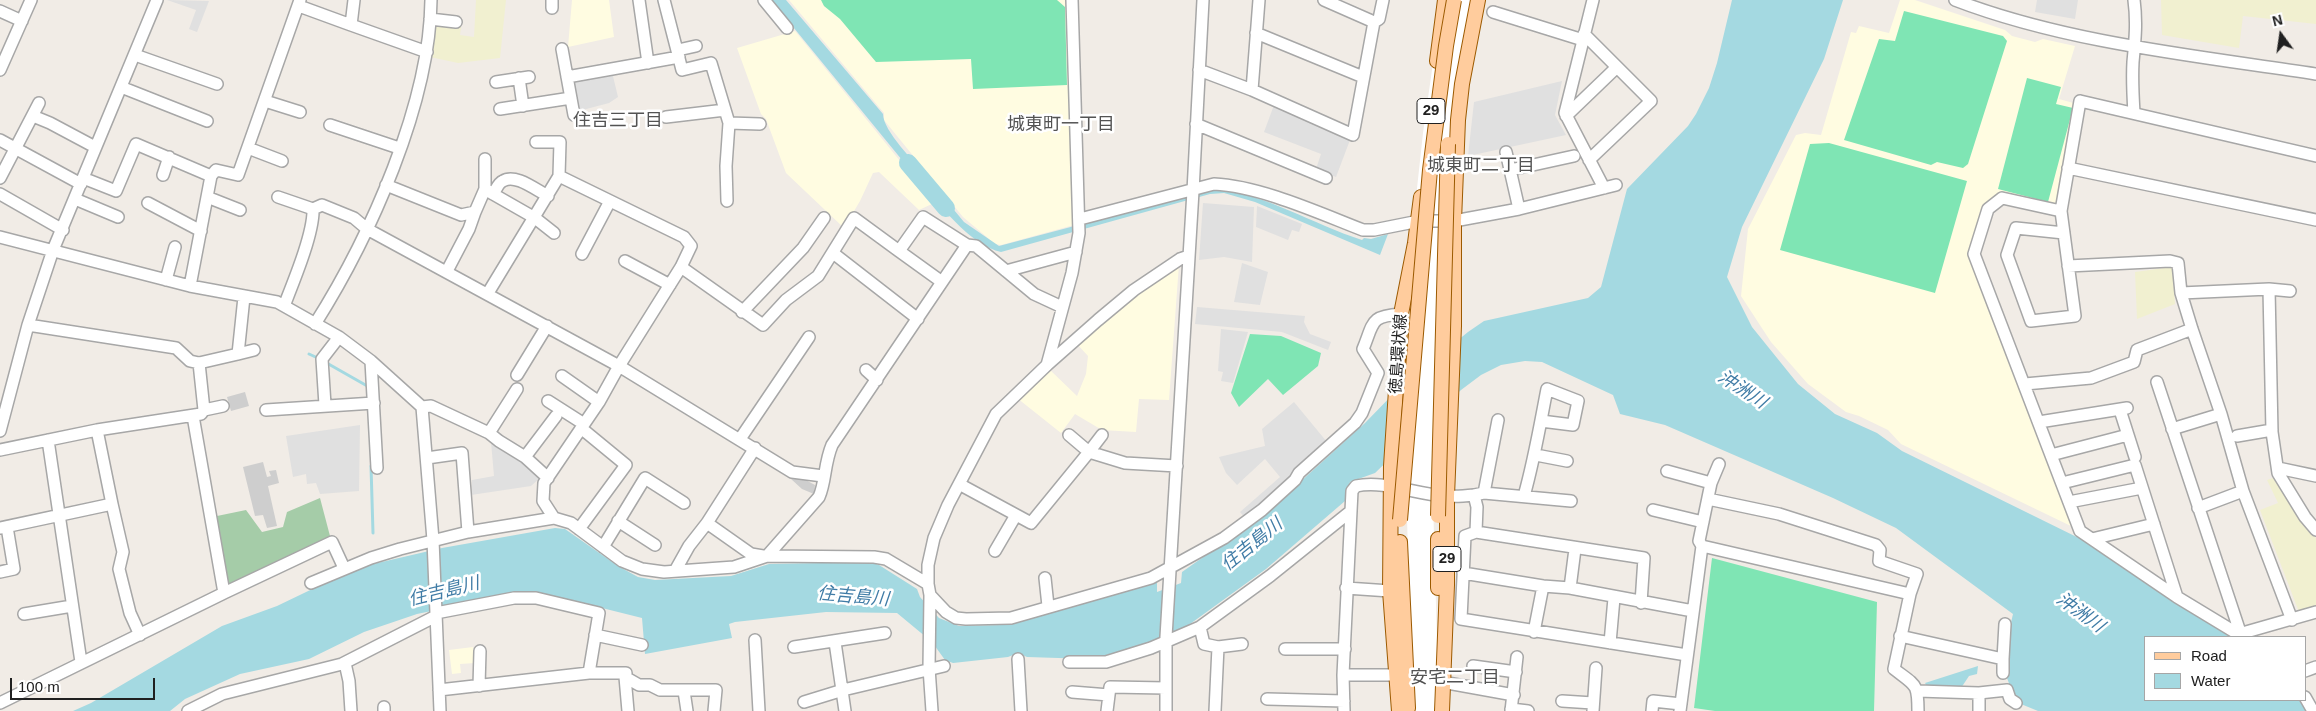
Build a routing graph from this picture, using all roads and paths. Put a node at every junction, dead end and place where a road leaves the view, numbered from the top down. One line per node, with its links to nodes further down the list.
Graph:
1 (31, 0): 24 (street)
2 (157, 0): 36 (street)
3 (354, 0): 27 (street)
4 (431, 0): 23 (street)
5 (638, 0): 37 (street)
6 (664, 0): 35 (street)
7 (764, 0): 28 (street)
8 (1072, 0): 110 (street)
9 (1202, 0): 40 (street)
10 (1258, 0): 29 (street)
11 (1324, 0): 26 (street)
12 (1383, 0): 26 (street)
13 (1445, 0): 108 (main road, 徳島環状線 / 29)
14 (1454, 0): 339 (main road, 徳島環状線 / 29, bridge)
15 (1468, 0): 304 (main road, 29, bridge)
16 (1478, 0): 109 (main road, 29)
17 (1955, 0): 32 (street)
18 (2134, 0): 32 (street)
19 (1590, 1): 30 (street)
20 (299, 3): 27 (street); 49 (street)
21 (0, 11): 24 (street)
22 (1493, 12): 30 (street)
23 (430, 19): 25 (street); 34 (street)
24 (22, 21): 39 (street)
25 (456, 22)
26 (1374, 22): 43 (street)
27 (351, 26): 34 (street)
28 (788, 28)
29 (1256, 33): 43 (street); 47 (street)
30 (1583, 37): 38 (street); 58 (street)
31 (696, 46): 35 (street)
32 (2136, 46): 41 (street); 55 (street)
33 (562, 49): 42 (street)
34 (427, 52): 69 (street)
35 (678, 53): 37 (street); 53 (street)
36 (135, 55): 45 (street); 46 (street)
37 (648, 63): 42 (street)
38 (1617, 67): 58 (street); 76 (street)
39 (0, 70)
40 (1199, 70): 47 (street); 63 (street)
41 (2316, 74)
42 (567, 77): 48 (street)
43 (1363, 77): 47 (street)
44 (496, 82): 51 (street)
45 (217, 84)
46 (121, 87): 60 (street); 67 (street)
47 (1252, 90)
48 (571, 98): 51 (street); 57 (street)
49 (265, 101): 54 (street); 68 (street)
50 (39, 103): 56 (street)
51 (523, 106): 52 (street)
52 (500, 110)
53 (725, 110): 59 (street); 61 (street)
54 (300, 112)
55 (2134, 113): 73 (street); 78 (street)
56 (33, 116): 67 (street); 70 (street)
57 (574, 116)
58 (1566, 116): 76 (street)
59 (666, 117)
60 (207, 121)
61 (729, 123): 62 (street); 97 (street)
62 (760, 124)
63 (1196, 124): 84 (street); 90 (street)
64 (330, 125): 69 (street)
65 (0, 140): 70 (street)
66 (536, 142): 82 (street)
67 (95, 147): 85 (street)
68 (248, 148): 77 (street); 81 (street)
69 (399, 148): 86 (street)
70 (16, 150): 83 (street); 85 (street)
71 (1506, 152): 79 (street)
72 (1574, 156): 79 (street)
73 (2316, 156)
74 (169, 157): 80 (street); 81 (street); 85 (street)
75 (485, 159): 89 (street)
76 (1590, 160): 88 (street)
77 (282, 161)
78 (2068, 168): 102 (street); 107 (street)
79 (1510, 170): 99 (street)
80 (163, 175)
81 (212, 176): 93 (street)
82 (559, 176): 92 (street); 96 (street)
83 (0, 178)
84 (1326, 178)
85 (82, 181): 95 (street)
86 (386, 185): 103 (street); 111 (street)
87 (1616, 185): 88 (street)
88 (1604, 188): 99 (street)
89 (489, 192): 92 (street); 103 (street); 105 (street)
90 (1193, 193): 108 (street); 110 (street); 124 (street)
91 (0, 194): 112 (street)
92 (548, 196): 105 (street)
93 (207, 197): 100 (street); 113 (street)
94 (278, 197): 101 (street)
95 (75, 199): 104 (street); 112 (street)
96 (610, 201): 122 (street); 127 (street)
97 (727, 201)
98 (148, 203): 113 (street)
99 (1519, 209): 109 (street)
100 (240, 210)
101 (313, 210): 111 (street); 139 (street)
102 (2062, 211): 115 (street); 161 (street)
103 (475, 212): 128 (street)
104 (118, 217)
105 (535, 218): 114 (street); 137 (street)
106 (824, 218): 141 (street)
107 (2316, 220)
108 (1418, 221): 109 (street); 142 (main road, 徳島環状線 / 29)
109 (1454, 221): 214 (main road, 29)
110 (1080, 225): 121 (street)
111 (367, 229): 128 (street); 145 (street)
112 (63, 230): 119 (street)
113 (201, 231): 133 (street)
114 (554, 232)
115 (2064, 233): 126 (street); 126 (street)
116 (0, 237): 119 (street)
117 (967, 245): 120 (street); 129 (street); 131 (street)
118 (175, 247): 130 (street)
119 (53, 250): 130 (street); 144 (street)
120 (899, 250): 123 (street); 131 (street)
121 (1076, 252): 129 (street); 140 (street)
122 (582, 254)
123 (833, 254): 141 (street); 143 (street)
124 (1189, 256): 154 (street); 200 (street)
125 (625, 261): 132 (street)
126 (2068, 266): 136 (street)
127 (681, 267): 132 (street); 141 (street)
128 (447, 271): 137 (street)
129 (1006, 271): 140 (street)
130 (166, 280): 133 (street)
131 (942, 282): 143 (street)
132 (670, 285): 155 (street)
133 (190, 286): 138 (street)
134 (2269, 288): 135 (street); 136 (street); 181 (street)
135 (2290, 291)
136 (2181, 292): 147 (street)
137 (488, 293): 146 (street)
138 (244, 297): 139 (street); 151 (street)
139 (284, 306): 145 (street)
140 (1062, 307): 154 (street)
141 (742, 312)
142 (1402, 314): 210 (main road, 徳島環状線 / 29); 245 (street)
143 (918, 319): 159 (street)
144 (28, 324): 153 (street); 174 (street)
145 (315, 324): 148 (street)
146 (547, 326): 155 (street); 157 (street)
147 (2192, 330): 161 (street); 171 (street)
148 (339, 337): 152 (street); 166 (street)
149 (810, 337): 188 (street)
150 (254, 350): 151 (street)
151 (238, 354): 153 (street)
152 (371, 361): 165 (street); 168 (street)
153 (199, 363): 169 (street)
154 (1047, 364): 209 (street)
155 (619, 366): 164 (street); 188 (street)
156 (866, 370): 159 (street)
157 (517, 375)
158 (562, 376): 164 (street)
159 (877, 380): 204 (street)
160 (2157, 382): 180 (street)
161 (2024, 384): 177 (street)
162 (517, 389): 183 (street)
163 (548, 401): 178 (street)
164 (599, 402): 178 (street)
165 (371, 403): 166 (street); 201 (street)
166 (325, 404): 170 (street)
167 (223, 406): 169 (street)
168 (422, 407): 183 (street); 197 (street)
169 (204, 410): 172 (street)
170 (266, 410)
171 (2221, 414): 180 (street); 212 (street)
172 (193, 416): 179 (street); 255 (street)
173 (556, 416): 195 (street)
174 (1, 417): 182 (street)
175 (1498, 420): 213 (street)
176 (1541, 421): 193 (street)
177 (2039, 422): 186 (street); 194 (street)
178 (582, 426): 206 (street); 232 (street)
179 (97, 430): 189 (street); 220 (street)
180 (2172, 430): 221 (street)
181 (2272, 430): 187 (street); 202 (street)
182 (0, 431)
183 (489, 433): 195 (street)
184 (1069, 435): 192 (street)
185 (1102, 435): 192 (street)
186 (2128, 435): 194 (street); 196 (street)
187 (2237, 436)
188 (740, 439): 190 (street)
189 (48, 440): 191 (street); 225 (street)
190 (755, 448): 204 (street); 229 (street)
191 (0, 450)
192 (1089, 452): 200 (street); 224 (street)
193 (1536, 454): 198 (street); 215 (street)
194 (2051, 455): 208 (street)
195 (525, 457): 206 (street)
196 (2135, 457)
197 (428, 458): 234 (street); 237 (street)
198 (1567, 461)
199 (1719, 464): 207 (street)
200 (1177, 466): 245 (street)
201 (377, 468)
202 (2278, 468): 205 (street); 233 (street)
203 (1667, 471): 207 (street)
204 (823, 476): 243 (street)
205 (2316, 476)
206 (548, 478): 226 (street)
207 (1711, 483): 216 (street)
208 (2062, 483): 211 (street); 218 (street)
209 (959, 484): 224 (street); 256 (street)
210 (1390, 487): 214 (street); 223 (street); 254 (main road, 徳島環状線 / 29)
211 (2142, 488): 218 (street); 230 (street)
212 (2243, 492): 221 (street); 267 (street)
213 (1479, 494): 214 (street); 215 (street); 235 (street)
214 (1447, 496): 304 (main road, 29)
215 (1524, 496): 217 (street)
216 (1708, 499): 228 (street); 257 (street)
217 (1571, 501)
218 (2069, 502): 236 (street)
219 (684, 503): 227 (street)
220 (112, 504): 225 (street); 271 (street)
221 (2198, 508): 275 (street)
222 (1653, 510): 228 (street)
223 (1351, 511): 252 (street); 269 (street)
224 (1016, 515): 242 (street)
225 (60, 517): 231 (street); 261 (street)
226 (554, 518): 232 (street); 234 (street)
227 (618, 521): 238 (street); 240 (street)
228 (1703, 522): 239 (street)
229 (708, 523): 243 (street); 246 (street)
230 (2154, 524): 236 (street); 258 (street)
231 (4, 527): 247 (street)
232 (579, 529): 240 (street)
233 (2316, 530)
234 (468, 532): 237 (street)
235 (1476, 532): 241 (street); 248 (street)
236 (2092, 539): 258 (street)
237 (433, 544): 244 (street); 265 (street)
238 (655, 546)
239 (1702, 546): 257 (street); 263 (street)
240 (603, 547): 246 (street)
241 (1575, 549): 253 (street); 260 (street)
242 (995, 551)
243 (765, 556): 246 (street); 256 (street)
244 (344, 568): 250 (street); 255 (street)
245 (1170, 569): 262 (street); 277 (street)
246 (675, 571)
247 (0, 572)
248 (1463, 573): 251 (street); 270 (street)
249 (1045, 578): 262 (street)
250 (311, 583)
251 (1543, 586): 253 (street); 270 (street)
252 (1346, 588): 254 (street); 285 (street)
253 (1570, 588): 259 (street)
254 (1390, 591): 302 (main road, 徳島環状線 / 29)
255 (224, 593): 271 (street)
256 (929, 594): 262 (street); 296 (street)
257 (1910, 594): 274 (street)
258 (2177, 597): 275 (street)
259 (1614, 598): 260 (street); 279 (street)
260 (1641, 603): 263 (street)
261 (72, 606): 266 (street); 291 (street)
262 (1048, 606)
263 (1693, 611): 287 (street)
264 (2316, 612): 267 (street)
265 (436, 613): 273 (street); 293 (street); 307 (street)
266 (24, 614)
267 (2292, 620): 275 (street)
268 (2005, 624): 290 (street)
269 (1200, 627): 277 (street); 283 (street)
270 (1534, 632): 279 (street)
271 (140, 634): 291 (street)
272 (885, 634): 278 (street)
273 (595, 635): 281 (street); 299 (street)
274 (1900, 636): 290 (street); 310 (street)
275 (2241, 636)
276 (755, 640): 331 (street)
277 (1166, 640): 292 (street); 306 (street)
278 (835, 642): 282 (street); 308 (street)
279 (1610, 643): 287 (street)
280 (1242, 644): 283 (street)
281 (642, 645)
282 (794, 647)
283 (1218, 647): 337 (street)
284 (1285, 649): 285 (street)
285 (1345, 649): 301 (street)
286 (480, 651): 305 (street)
287 (1687, 655): 323 (street)
288 (1517, 657): 298 (street)
289 (1018, 658): 334 (street)
290 (2003, 659): 300 (street)
291 (80, 662): 319 (street)
292 (1069, 662)
293 (345, 663): 325 (street); 326 (street)
294 (944, 666): 296 (street)
295 (1473, 666): 298 (street)
296 (929, 668): 308 (street); 333 (street)
297 (1596, 668): 322 (street)
298 (1516, 672): 314 (street)
299 (589, 673): 303 (street); 305 (street)
300 (2003, 673)
301 (1343, 675): 302 (street); 321 (street)
302 (1396, 676): 338 (main road, 徳島環状線 / 29)
303 (625, 677): 309 (street); 328 (street)
304 (1442, 682): 314 (street); 340 (main road, 29)
305 (479, 686): 307 (street)
306 (1166, 688): 313 (street); 336 (street)
307 (439, 690): 327 (street)
308 (843, 690): 318 (street); 332 (street)
309 (684, 691): 329 (street); 330 (street)
310 (1918, 691): 312 (street); 343 (street)
311 (1072, 692): 313 (street)
312 (1979, 693): 320 (street); 344 (street)
313 (1109, 695): 335 (street)
314 (1514, 695): 324 (street)
315 (1267, 699): 321 (street)
316 (2306, 699): 345 (street)
317 (1562, 701): 322 (street)
318 (804, 702)
319 (0, 703)
320 (2016, 703)
321 (1344, 706)
322 (1593, 707)
323 (1681, 708): 342 (street)
324 (1511, 710): 341 (street)
325 (188, 711)
326 (351, 711)
327 (440, 711)
328 (628, 711)
329 (687, 711)
330 (714, 711)
331 (759, 711)
332 (845, 711)
333 (932, 711)
334 (1021, 711)
335 (1108, 711)
336 (1166, 711)
337 (1215, 711)
338 (1399, 711)
339 (1408, 711)
340 (1442, 711)
341 (1528, 711)
342 (1652, 711)
343 (1918, 711)
344 (1978, 711)
345 (2313, 711)

